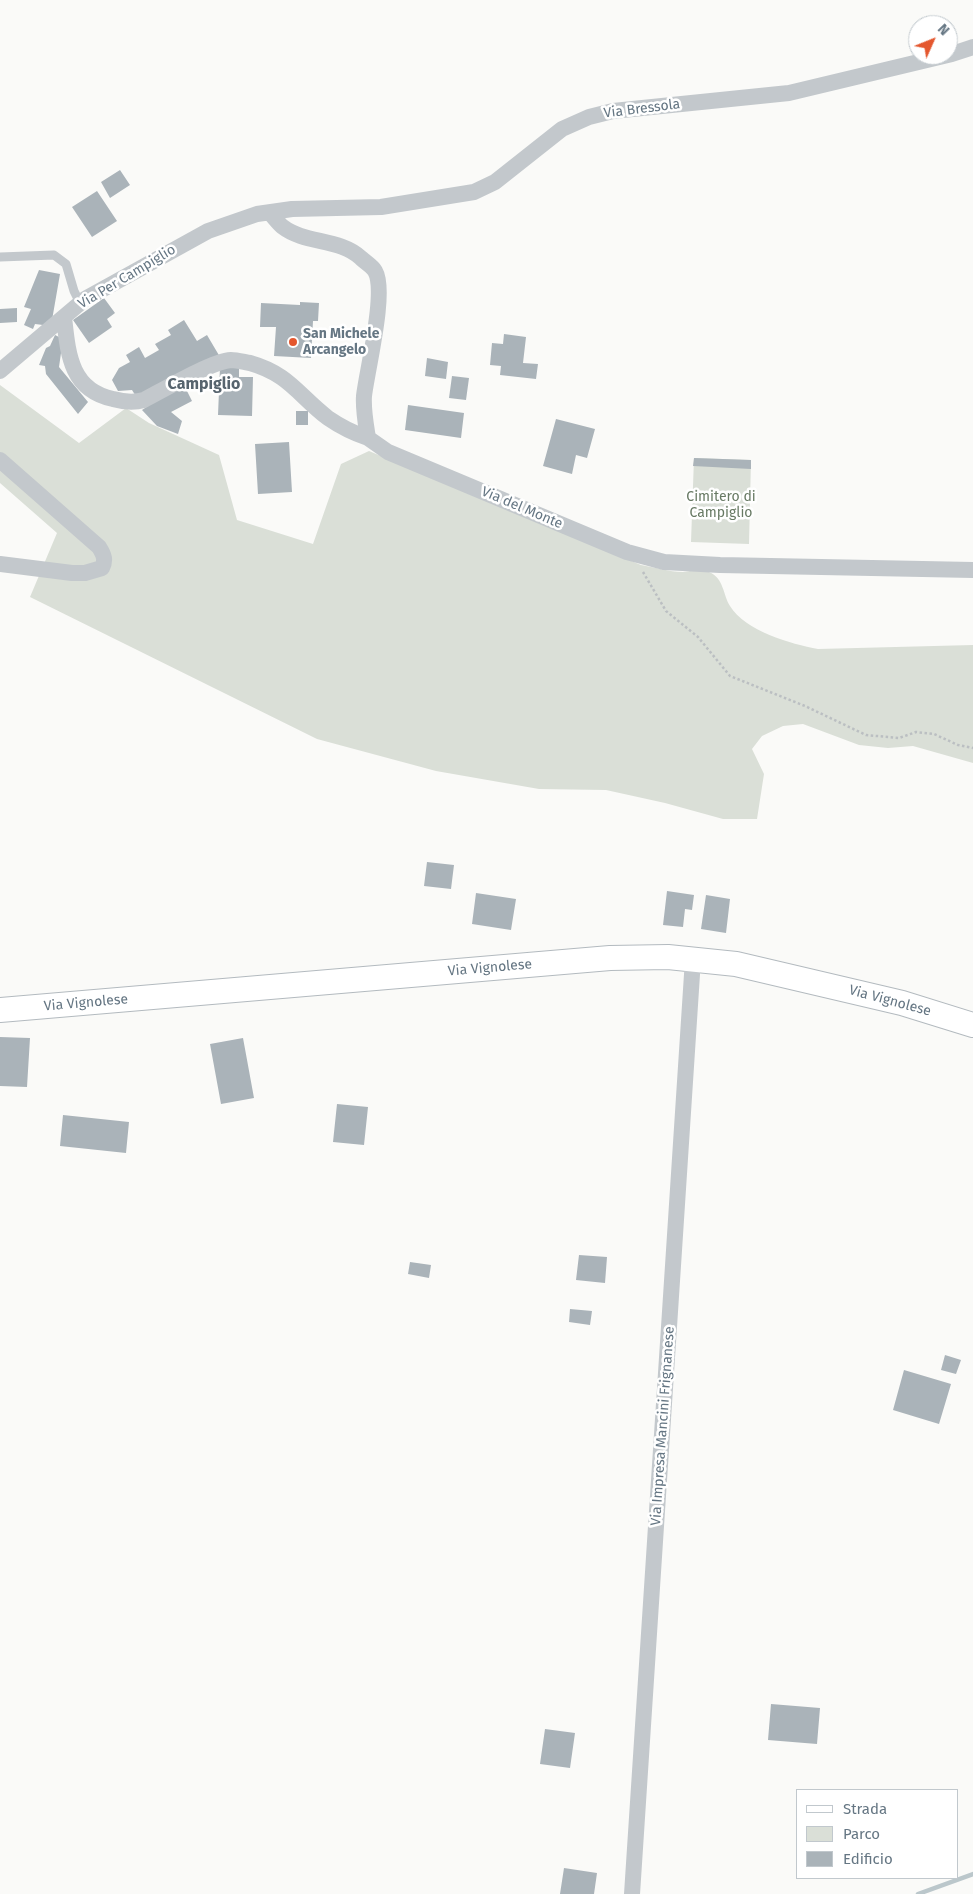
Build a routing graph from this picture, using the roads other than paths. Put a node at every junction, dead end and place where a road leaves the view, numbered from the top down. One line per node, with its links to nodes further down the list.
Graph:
1 (973, 47): 2 (street, Via Bressola)
2 (270, 212): 4 (street, Via Per Campiglio); 7 (street)
3 (0, 257): 4 (lane)
4 (80, 303): 5 (street, Via Per Campiglio)
5 (64, 317): 6 (street, Via Per Campiglio); 7 (street, Via del Monte)
6 (0, 372)
7 (368, 438): 10 (street, Via del Monte)
8 (0, 460): 9 (street)
9 (0, 564)
10 (973, 570)
11 (693, 959): 12 (main road, Via Vignolese); 13 (main road, Via Vignolese); 14 (street, Via Impresa Mancini Frignanese)
12 (0, 1010)
13 (973, 1024)
14 (632, 1894)

